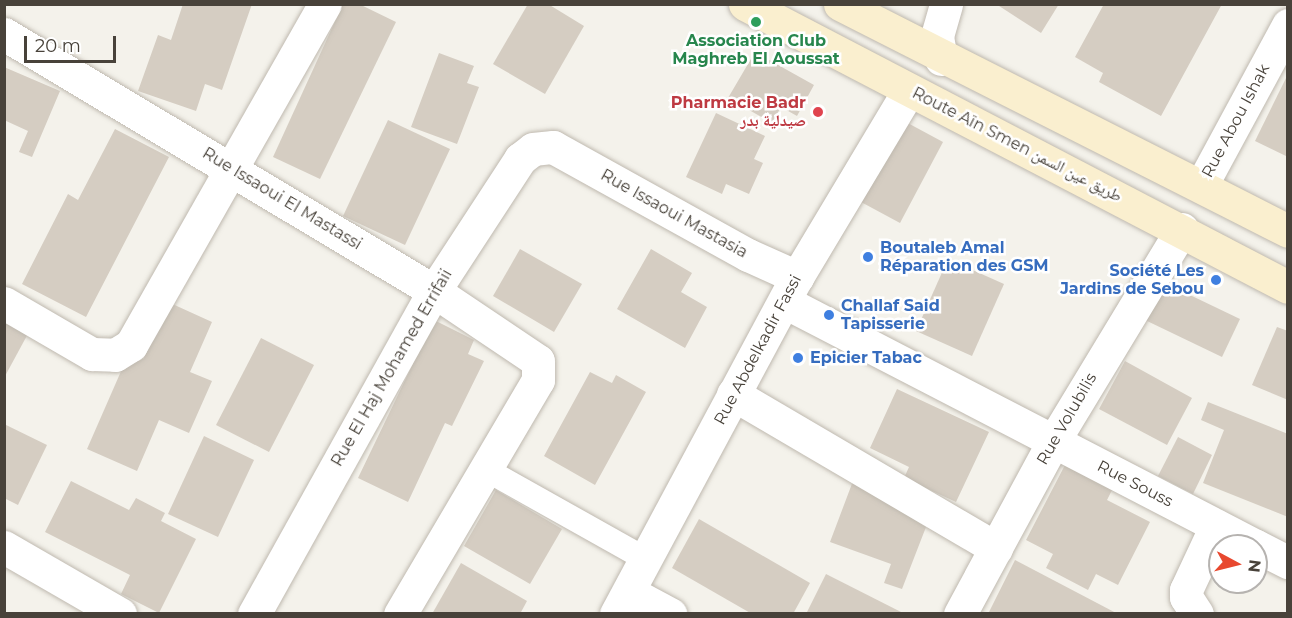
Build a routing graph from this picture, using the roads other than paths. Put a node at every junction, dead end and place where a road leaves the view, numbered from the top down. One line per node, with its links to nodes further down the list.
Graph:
1 (325, 4): 11 (street)
2 (745, 4): 9 (main road, Route Aïn Smen طريق عين السمن)
3 (840, 4): 5 (main road)
4 (946, 4): 8 (street)
5 (879, 14): 8 (main road)
6 (1287, 25): 12 (street, Rue Abou Ishak)
7 (4, 34): 11 (street, Rue Issaoui El Mastassi)
8 (941, 58): 12 (main road)
9 (909, 90): 13 (main road, Route Aïn Smen طريق عين السمن); 16 (street, Rue Abdelkadir Fassi)
10 (553, 147): 16 (street, Rue Issaoui Mastasia); 17 (street, Rue El Haj Mohamed Errifaii)
11 (231, 168): 17 (street, Rue Issaoui El Mastassi); 18 (street)
12 (1201, 186): 14 (main road)
13 (1182, 229): 15 (main road, Route Aïn Smen طريق عين السمن); 20 (street, Rue Volubilis)
14 (1287, 231)
15 (1287, 287)
16 (791, 289): 19 (street, Rue Abdelkadir Fassi); 20 (street, Rue Issaoui Mastasia)
17 (434, 291): 21 (street, Rue Issaoui El Mastassi); 31 (street, Rue El Haj Mohamed Errifaii)
18 (4, 303)
19 (733, 394): 25 (street); 27 (street, Rue Abdelkadir Fassi)
20 (1053, 442): 22 (street, Rue Souss); 25 (street, Rue Volubilis)
21 (485, 469): 27 (street); 32 (street)
22 (1216, 526): 23 (street, Rue Souss); 35 (street)
23 (1232, 534)
24 (4, 547): 30 (street)
25 (996, 548): 34 (street, Rue Volubilis)
26 (1268, 552): 28 (street, Rue Souss)
27 (647, 560): 29 (street, Rue Abdelkadir Fassi)
28 (1287, 562)
29 (622, 603): 33 (street)
30 (120, 614)
31 (254, 614)
32 (400, 614)
33 (670, 614)
34 (960, 614)
35 (1197, 614)

